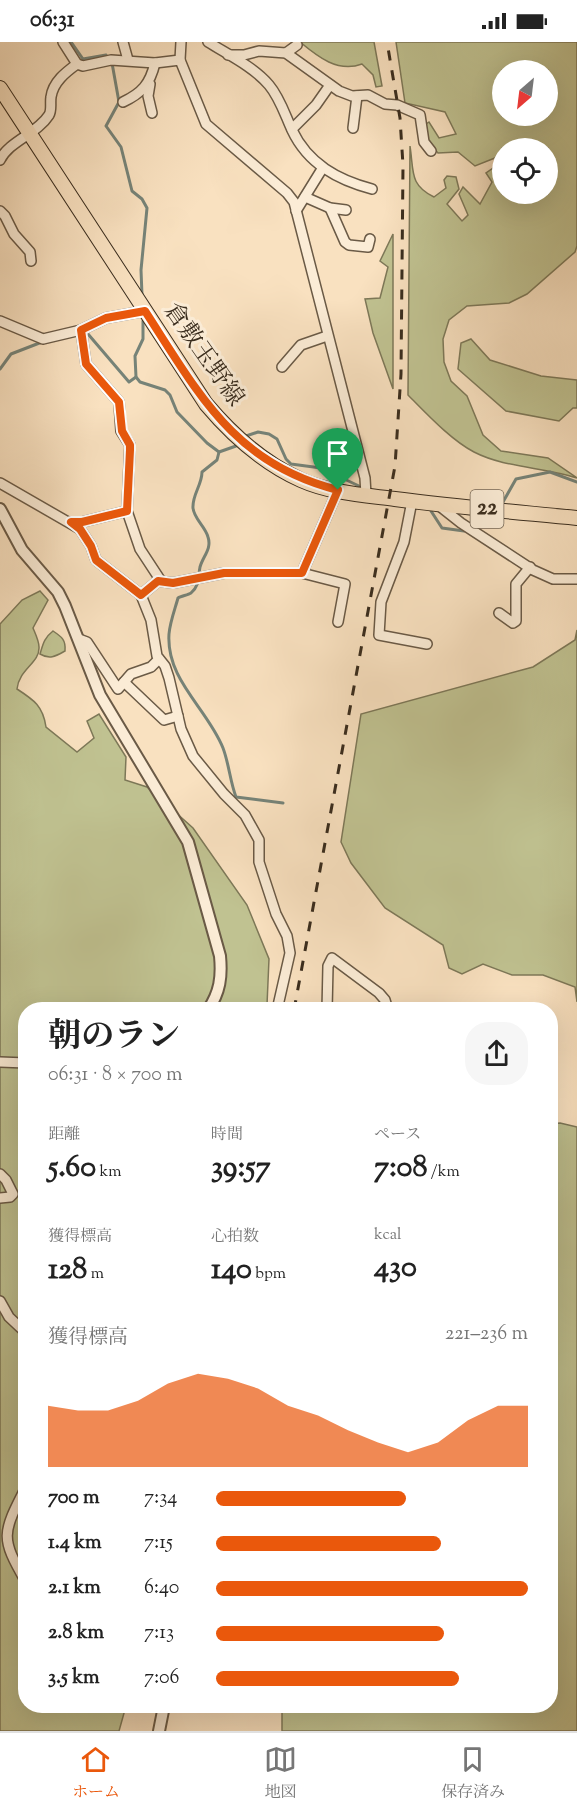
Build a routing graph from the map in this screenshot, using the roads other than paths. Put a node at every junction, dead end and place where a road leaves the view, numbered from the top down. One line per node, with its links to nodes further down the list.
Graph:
1 (63, 42): 11 (street)
2 (123, 42): 8 (street)
3 (181, 42): 9 (street)
4 (209, 42): 7 (street)
5 (297, 45): 6 (street)
6 (286, 54): 7 (street); 13 (street)
7 (228, 55): 18 (street)
8 (128, 60): 10 (street); 11 (street)
9 (180, 60): 10 (street); 29 (street)
10 (155, 63): 12 (street)
11 (77, 64): 20 (street)
12 (152, 78): 16 (street); 17 (street)
13 (330, 85): 15 (street); 18 (street)
14 (0, 88): 20 (main road, 倉敷玉野線 / 22)
15 (357, 96): 19 (street); 21 (street)
16 (123, 102)
17 (152, 113)
18 (292, 129): 23 (street)
19 (352, 129)
20 (30, 133): 22 (street); 32 (main road, 倉敷玉野線 / 22)
21 (431, 151)
22 (0, 160)
23 (322, 169): 24 (street); 25 (street)
24 (372, 189)
25 (305, 197): 26 (street); 29 (street)
26 (330, 208): 27 (street); 30 (street)
27 (346, 210)
28 (0, 211): 31 (street)
29 (296, 211): 35 (street)
30 (370, 239)
31 (31, 261)
32 (145, 311): 34 (street); 38 (main road, 倉敷玉野線 / 22)
33 (0, 321): 34 (street)
34 (81, 330): 43 (street)
35 (327, 336): 36 (street); 39 (street)
36 (282, 367)
37 (0, 483): 45 (street)
38 (338, 490): 39 (main road, 倉敷玉野線 / 22); 47 (street)
39 (366, 495): 40 (main road, 倉敷玉野線 / 22)
40 (412, 501): 41 (main road, 倉敷玉野線 / 22); 54 (street)
41 (437, 504): 44 (main road, 倉敷玉野線 / 22); 46 (street)
42 (0, 509): 53 (street)
43 (127, 511): 45 (street); 49 (street)
44 (577, 518)
45 (71, 522): 50 (street)
46 (530, 567): 48 (street); 51 (street)
47 (302, 573): 49 (street); 52 (street)
48 (577, 579)
49 (161, 581): 50 (street)
50 (141, 595): 55 (street)
51 (499, 613)
52 (338, 622)
53 (79, 639): 56 (street); 58 (street)
54 (427, 644)
55 (159, 659): 56 (street); 57 (street)
56 (124, 682): 57 (street)
57 (178, 716): 59 (street)
58 (212, 1002)
59 (279, 1002)
60 (327, 1002): 61 (street)
61 (386, 1002)
62 (0, 1062): 63 (street)
63 (18, 1063)
64 (0, 1174): 65 (street)
65 (0, 1197)
66 (0, 1301): 67 (street)
67 (18, 1325)
68 (18, 1502): 69 (street)
69 (18, 1567)
70 (163, 1713): 71 (street)
71 (159, 1731)

